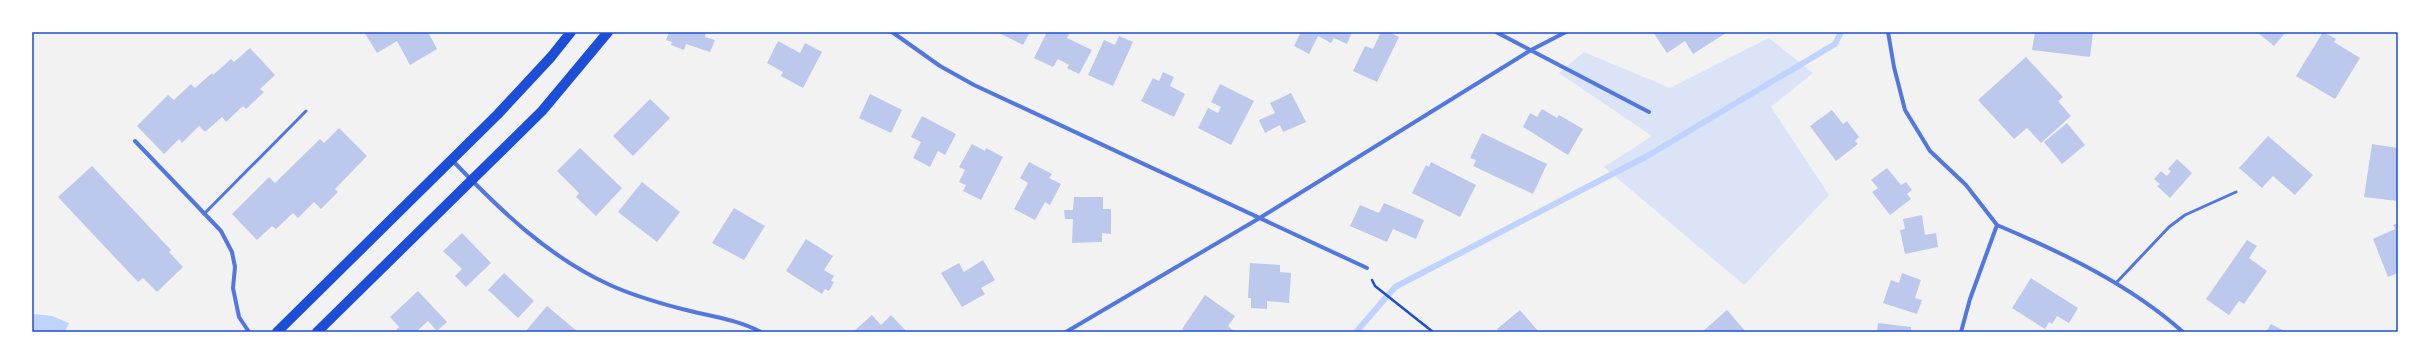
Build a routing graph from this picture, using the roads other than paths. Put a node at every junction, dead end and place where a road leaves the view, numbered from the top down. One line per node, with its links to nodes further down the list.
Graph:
1 (571, 32): 11 (main road)
2 (608, 32): 12 (main road)
3 (892, 32): 15 (street)
4 (1496, 32): 7 (street)
5 (1566, 32): 7 (street)
6 (1888, 32): 16 (street)
7 (1531, 50): 9 (street); 15 (street)
8 (306, 111): 14 (lane)
9 (1649, 112)
10 (135, 141): 14 (street)
11 (452, 160): 12 (street); 20 (main road)
12 (471, 180): 21 (main road); 22 (street)
13 (2236, 192): 18 (lane)
14 (204, 214): 19 (street)
15 (1258, 219): 17 (street); 23 (street)
16 (1997, 225): 18 (street); 24 (street)
17 (1367, 268)
18 (2116, 283): 25 (street)
19 (249, 332)
20 (277, 332)
21 (317, 332)
22 (761, 332)
23 (1066, 332)
24 (1961, 332)
25 (2183, 332)

